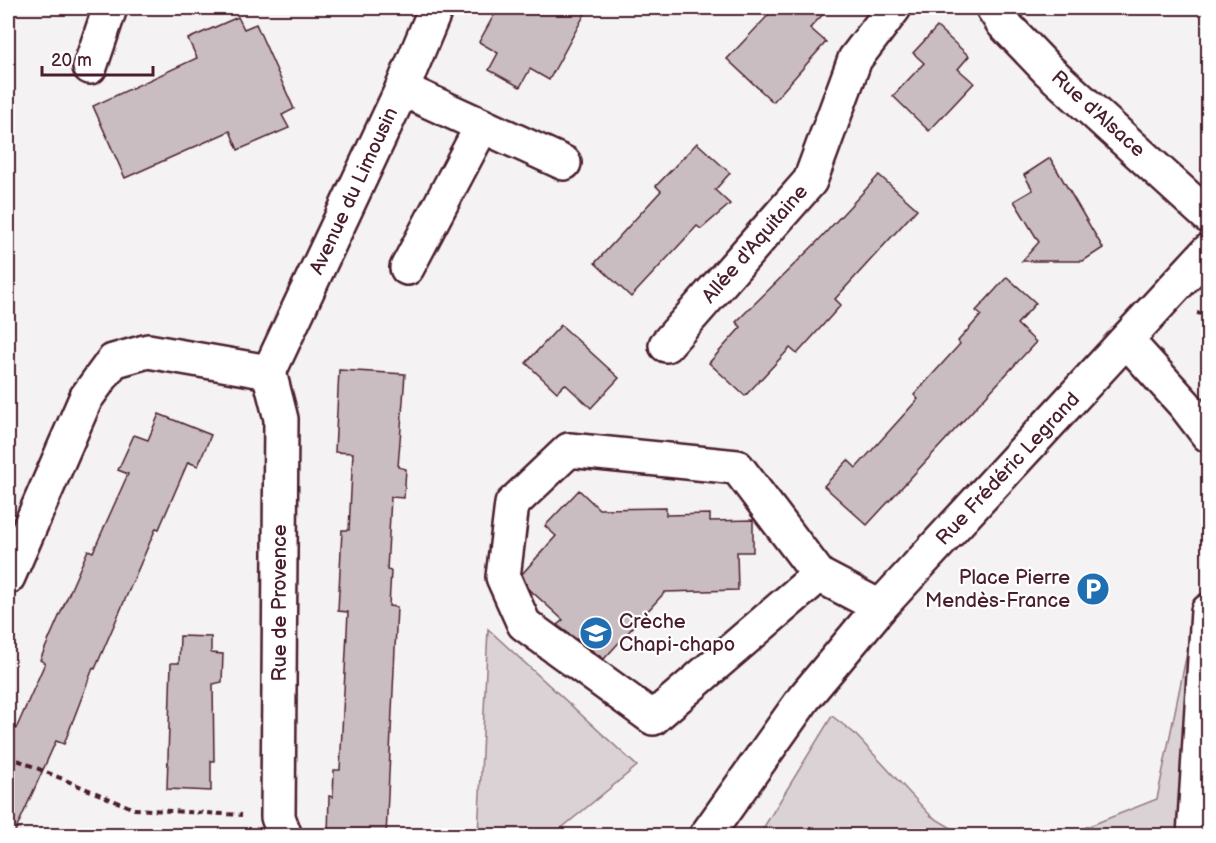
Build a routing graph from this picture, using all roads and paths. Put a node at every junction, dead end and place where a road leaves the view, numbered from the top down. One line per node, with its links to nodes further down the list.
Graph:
1 (110, 8): 5 (street)
2 (436, 8): 6 (street, Avenue du Limousin)
3 (894, 8): 13 (street, Allée d'Aquitaine)
4 (993, 8): 9 (street, Rue d'Alsace)
5 (90, 68)
6 (402, 89): 7 (street); 14 (street, Avenue du Limousin)
7 (482, 126): 8 (street); 11 (street)
8 (564, 163)
9 (1209, 216)
10 (1209, 251): 12 (street, Rue Frédéric Legrand)
11 (407, 268)
12 (1127, 341): 15 (street); 18 (street, Rue Frédéric Legrand)
13 (666, 345)
14 (268, 372): 17 (street); 21 (street, Rue de Provence)
15 (1209, 435)
16 (819, 575): 16 (street); 18 (street)
17 (8, 577)
18 (880, 607): 22 (street, Rue Frédéric Legrand)
19 (1209, 611): 23 (street)
20 (8, 756): 21 (path)
21 (282, 826)
22 (706, 836)
23 (1194, 836)

